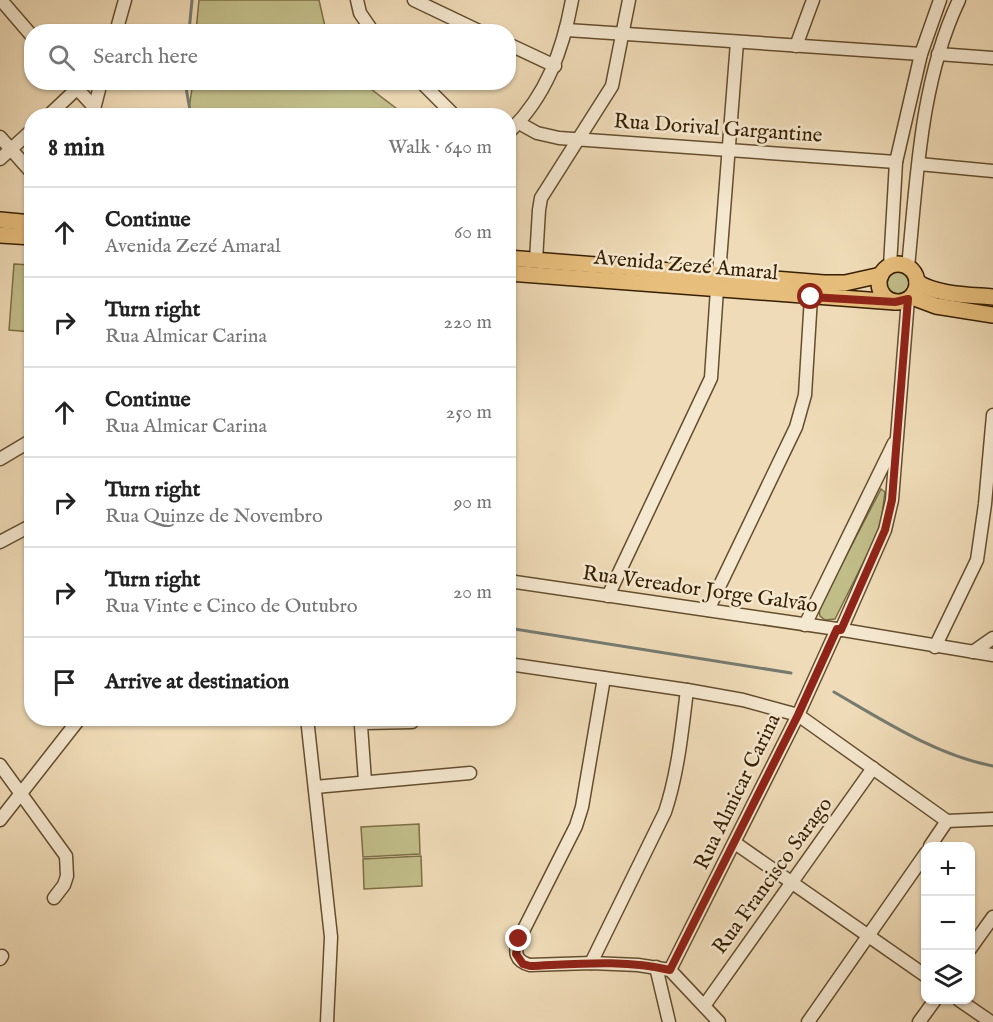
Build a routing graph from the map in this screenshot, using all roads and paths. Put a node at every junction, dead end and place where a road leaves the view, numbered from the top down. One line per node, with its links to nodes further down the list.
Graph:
1 (1, 0): 13 (street)
2 (125, 0): 10 (street)
3 (357, 0): 11 (street)
4 (414, 0): 12 (street)
5 (572, 0): 14 (street)
6 (629, 0): 15 (street)
7 (813, 0): 17 (street)
8 (940, 0): 19 (street)
9 (959, 0): 20 (street)
10 (118, 24)
11 (368, 24)
12 (464, 24)
13 (24, 27)
14 (567, 30): 15 (street); 22 (street)
15 (622, 33): 16 (street); 35 (street)
16 (738, 42): 17 (street); 37 (street)
17 (796, 46): 19 (street)
18 (516, 48): 22 (street)
19 (921, 54): 39 (street)
20 (938, 54): 21 (street); 41 (street)
21 (993, 58)
22 (555, 66): 31 (street)
23 (72, 90): 27 (street)
24 (80, 90): 28 (street)
25 (99, 90): 29 (street)
26 (429, 90): 30 (street)
27 (55, 108)
28 (91, 108)
29 (94, 108)
30 (447, 108)
31 (519, 123): 32 (street); 35 (street, Rua Dorival Gargantine)
32 (516, 126)
33 (0, 136): 36 (street)
34 (24, 137): 36 (street)
35 (579, 139): 37 (street, Rua Dorival Gargantine); 48 (street)
36 (11, 149): 38 (street); 40 (street)
37 (728, 149): 39 (street, Rua Dorival Gargantine); 53 (street)
38 (0, 159)
39 (896, 162): 50 (street)
40 (24, 164)
41 (919, 164): 42 (street); 49 (street)
42 (993, 171)
43 (0, 220): 44 (main road)
44 (24, 222)
45 (0, 235): 46 (main road)
46 (24, 236)
47 (516, 259): 48 (main road, Avenida Zezé Amaral)
48 (536, 260): 52 (main road); 53 (main road, Avenida Zezé Amaral)
49 (908, 267): 50 (main road, Avenida Zezé Amaral); 54 (main road)
50 (885, 270): 53 (main road, Avenida Zezé Amaral); 54 (main road)
51 (516, 273): 52 (main road, Avenida Zezé Amaral)
52 (528, 274): 53 (main road, Avenida Zezé Amaral)
53 (718, 281): 55 (main road, Avenida Zezé Amaral); 65 (street)
54 (908, 295): 55 (main road, Avenida Zezé Amaral); 56 (main road, Avenida Zezé Amaral); 57 (main road, Avenida Zezé Amaral); 59 (street, Rua Almicar Carina)
55 (811, 297): 66 (street)
56 (993, 297)
57 (993, 315)
58 (993, 415): 70 (street)
59 (898, 436): 67 (street, Rua Almicar Carina); 68 (street, Rua Almicar Carina)
60 (24, 445): 61 (street)
61 (0, 459)
62 (24, 529): 63 (street)
63 (0, 542)
64 (516, 582): 65 (street, Rua Vereador Jorge Galvão)
65 (608, 596): 66 (street, Rua Vereador Jorge Galvão)
66 (708, 610): 67 (street, Rua Vereador Jorge Galvão)
67 (806, 625): 68 (street, Rua Vereador Jorge Galvão)
68 (839, 630): 70 (street, Rua Vereador Jorge Galvão); 76 (street, Rua Almicar Carina)
69 (993, 638): 71 (street)
70 (935, 647): 71 (street, Rua Vereador Jorge Galvão)
71 (973, 652): 72 (street, Rua Vereador Jorge Galvão)
72 (993, 655)
73 (516, 665): 74 (street)
74 (604, 678): 75 (street); 97 (street)
75 (687, 690): 76 (street); 97 (street)
76 (798, 715): 81 (street); 90 (street, Rua Almicar Carina)
77 (74, 726): 85 (street)
78 (308, 726): 84 (street)
79 (361, 726): 83 (street)
80 (0, 765): 85 (street)
81 (873, 768): 88 (street); 92 (street, Rua Francisco Sarago)
82 (470, 773): 83 (street)
83 (365, 781): 84 (street)
84 (315, 787): 104 (street)
85 (20, 794): 87 (street); 93 (street)
86 (993, 819): 88 (street)
87 (0, 820)
88 (947, 821): 89 (street)
89 (933, 842)
90 (735, 843): 92 (street); 99 (street, Rua Almicar Carina)
91 (921, 860): 95 (street)
92 (791, 883): 95 (street); 103 (street, Rua Francisco Sarago)
93 (54, 898)
94 (993, 917): 96 (street)
95 (868, 936): 100 (street); 107 (street)
96 (975, 942)
97 (591, 963): 98 (street)
98 (656, 967): 99 (street); 105 (street)
99 (670, 970): 103 (street)
100 (921, 973)
101 (932, 1004): 108 (street)
102 (965, 1004): 109 (street)
103 (704, 1006): 106 (street)
104 (327, 1022)
105 (669, 1022)
106 (719, 1022)
107 (808, 1022)
108 (919, 1022)
109 (991, 1022)

